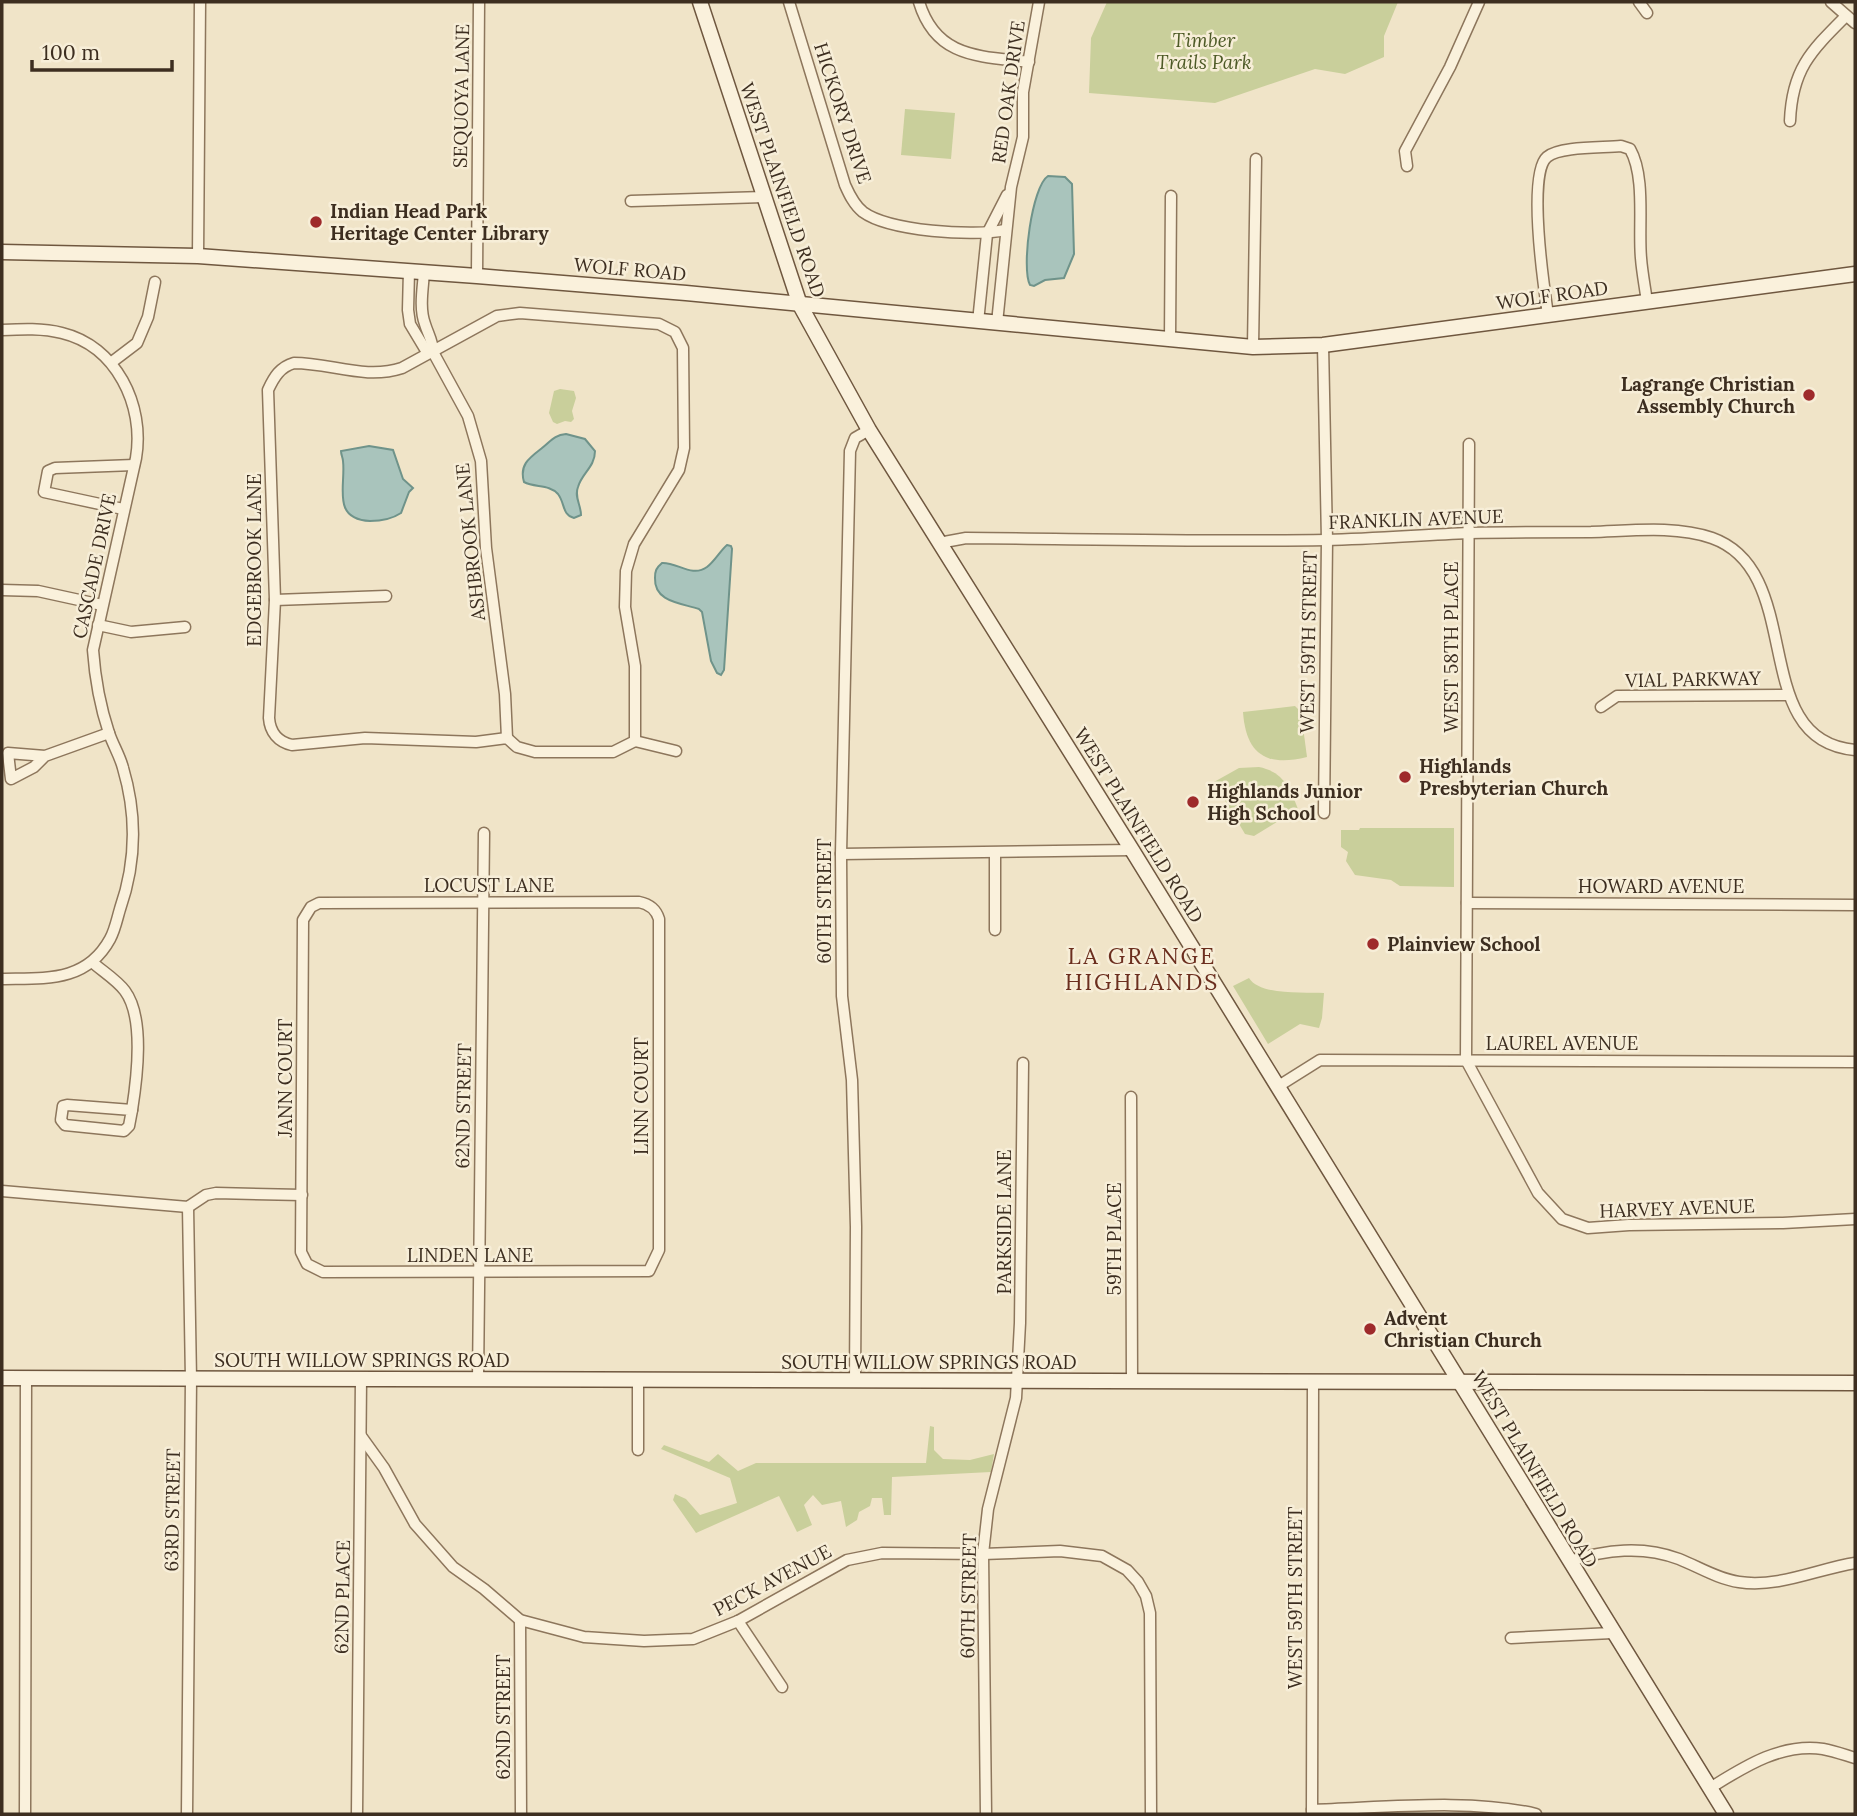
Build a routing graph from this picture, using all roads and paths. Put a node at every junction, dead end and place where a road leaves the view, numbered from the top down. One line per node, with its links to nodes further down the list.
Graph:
1 (200, 2): 23 (street)
2 (479, 2): 27 (street, SEQUOYA LANE)
3 (700, 2): 18 (main road, WEST PLAINFIELD ROAD)
4 (789, 2): 21 (street, HICKORY DRIVE)
5 (919, 2): 12 (street)
6 (1039, 2): 12 (street, RED OAK DRIVE)
7 (1479, 2): 15 (street)
8 (1639, 2): 10 (street)
9 (1831, 2): 11 (street)
10 (1647, 13)
11 (1851, 20): 13 (street)
12 (1028, 62): 16 (street, RED OAK DRIVE)
13 (1790, 121)
14 (1256, 159): 37 (street)
15 (1407, 166)
16 (1011, 187): 20 (street, RED OAK DRIVE); 21 (street, RED OAK DRIVE)
17 (1171, 196): 35 (street)
18 (764, 197): 19 (street); 30 (main road, WEST PLAINFIELD ROAD)
19 (631, 201)
20 (1005, 230): 21 (street, HICKORY DRIVE); 33 (street, RED OAK DRIVE)
21 (987, 234): 32 (street, RED OAK DRIVE)
22 (2, 252): 23 (main road, WOLF ROAD)
23 (198, 256): 24 (main road, WOLF ROAD)
24 (409, 271): 25 (main road, WOLF ROAD); 38 (street, ASHBROOK LANE)
25 (424, 272): 27 (main road, WOLF ROAD); 38 (street, ASHBROOK LANE)
26 (1855, 274): 29 (main road, WOLF ROAD)
27 (477, 275): 30 (main road, WOLF ROAD)
28 (155, 282): 39 (street)
29 (1647, 302): 31 (main road, WOLF ROAD); 31 (street)
30 (800, 305): 32 (main road, WOLF ROAD); 40 (main road, WEST PLAINFIELD ROAD)
31 (1548, 315): 36 (main road, WOLF ROAD)
32 (978, 322): 33 (main road, WOLF ROAD)
33 (997, 324): 35 (main road, WOLF ROAD)
34 (2, 330): 39 (street, CASCADE DRIVE)
35 (1170, 340): 37 (main road, WOLF ROAD)
36 (1323, 345): 37 (main road, WOLF ROAD); 45 (street, WEST 59TH STREET)
37 (1253, 347)
38 (433, 352): 49 (street, EDGEBROOK LANE); 56 (street, ASHBROOK LANE); 57 (street)
39 (112, 362): 42 (street, CASCADE DRIVE)
40 (869, 430): 46 (main road, WEST PLAINFIELD ROAD); 65 (street, 60TH STREET)
41 (1469, 444): 44 (street, WEST 58TH PLACE)
42 (134, 465): 43 (street, CASCADE DRIVE); 43 (street)
43 (123, 509): 50 (street, CASCADE DRIVE)
44 (1470, 533): 45 (street, FRANKLIN AVENUE); 53 (street, FRANKLIN AVENUE); 67 (street, WEST 58TH PLACE)
45 (1327, 540): 46 (street, FRANKLIN AVENUE); 61 (street, WEST 59TH STREET)
46 (939, 543): 63 (main road, WEST PLAINFIELD ROAD)
47 (2, 590): 50 (street)
48 (386, 596): 49 (street)
49 (275, 600): 56 (street, EDGEBROOK LANE)
50 (103, 605): 51 (street, CASCADE DRIVE)
51 (98, 625): 52 (street); 55 (street, CASCADE DRIVE)
52 (185, 627)
53 (1788, 695): 54 (street, VIAL PARKWAY); 58 (street, FRANKLIN AVENUE)
54 (1601, 707)
55 (109, 733): 60 (street); 72 (street, CASCADE DRIVE)
56 (507, 738): 57 (street)
57 (635, 741): 59 (street)
58 (1855, 750)
59 (676, 751)
60 (45, 756)
61 (1324, 813)
62 (484, 834): 66 (street, 62ND STREET)
63 (1132, 850): 64 (street); 77 (main road, WEST PLAINFIELD ROAD)
64 (996, 853): 65 (street); 71 (street)
65 (841, 854): 93 (street, 60TH STREET)
66 (482, 903): 69 (street, LOCUST LANE); 70 (street, LOCUST LANE); 86 (street, 62ND STREET)
67 (1467, 903): 68 (street, HOWARD AVENUE); 74 (street, WEST 58TH PLACE)
68 (1855, 905)
69 (311, 907): 81 (street, JANN COURT)
70 (659, 919): 85 (street, LINN COURT)
71 (995, 930)
72 (92, 962): 73 (street); 79 (street)
73 (2, 979)
74 (1466, 1060): 75 (street, LAUREL AVENUE); 77 (street, LAUREL AVENUE); 83 (street, HARVEY AVENUE)
75 (1855, 1062)
76 (1023, 1063): 94 (street, PARKSIDE LANE)
77 (1278, 1087): 97 (main road, WEST PLAINFIELD ROAD)
78 (1131, 1097): 95 (street, 59TH PLACE)
79 (132, 1110): 79 (street)
80 (2, 1191): 82 (street)
81 (302, 1195): 82 (street); 84 (street, JANN COURT)
82 (188, 1207): 89 (street, 63RD STREET)
83 (1855, 1219)
84 (301, 1252): 86 (street, LINDEN LANE)
85 (649, 1271): 86 (street, LINDEN LANE)
86 (478, 1272): 91 (street, 62ND STREET)
87 (2, 1378): 88 (main road, SOUTH WILLOW SPRINGS ROAD)
88 (26, 1378): 89 (main road, SOUTH WILLOW SPRINGS ROAD); 112 (street)
89 (191, 1379): 90 (main road, SOUTH WILLOW SPRINGS ROAD); 113 (street, 63RD STREET)
90 (361, 1379): 91 (main road, SOUTH WILLOW SPRINGS ROAD); 99 (street, 62ND PLACE)
91 (478, 1380): 92 (main road, SOUTH WILLOW SPRINGS ROAD)
92 (638, 1380): 93 (main road, SOUTH WILLOW SPRINGS ROAD); 100 (street)
93 (855, 1381): 94 (main road, SOUTH WILLOW SPRINGS ROAD)
94 (1017, 1381): 95 (main road, SOUTH WILLOW SPRINGS ROAD); 101 (street, 60TH STREET)
95 (1132, 1381): 96 (main road, SOUTH WILLOW SPRINGS ROAD)
96 (1313, 1382): 97 (main road, SOUTH WILLOW SPRINGS ROAD); 111 (street, WEST 59TH STREET)
97 (1460, 1382): 98 (main road, SOUTH WILLOW SPRINGS ROAD); 102 (main road, WEST PLAINFIELD ROAD)
98 (1855, 1383)
99 (361, 1436): 104 (street, PECK AVENUE); 114 (street, 62ND PLACE)
100 (638, 1450)
101 (983, 1555): 105 (street, PECK AVENUE); 116 (street, 60TH STREET); 117 (street, PECK AVENUE)
102 (1569, 1561): 103 (street); 106 (main road, WEST PLAINFIELD ROAD)
103 (1855, 1563)
104 (520, 1620): 105 (street, PECK AVENUE); 115 (street, 62ND STREET)
105 (738, 1621): 108 (street)
106 (1612, 1633): 107 (street); 110 (main road, WEST PLAINFIELD ROAD)
107 (1511, 1638)
108 (782, 1687)
109 (1855, 1758): 110 (street)
110 (1710, 1788): 119 (main road, WEST PLAINFIELD ROAD)
111 (1312, 1812): 118 (street)
112 (25, 1814)
113 (187, 1814)
114 (357, 1814)
115 (521, 1814)
116 (986, 1814)
117 (1152, 1814)
118 (1536, 1814)
119 (1726, 1814)

